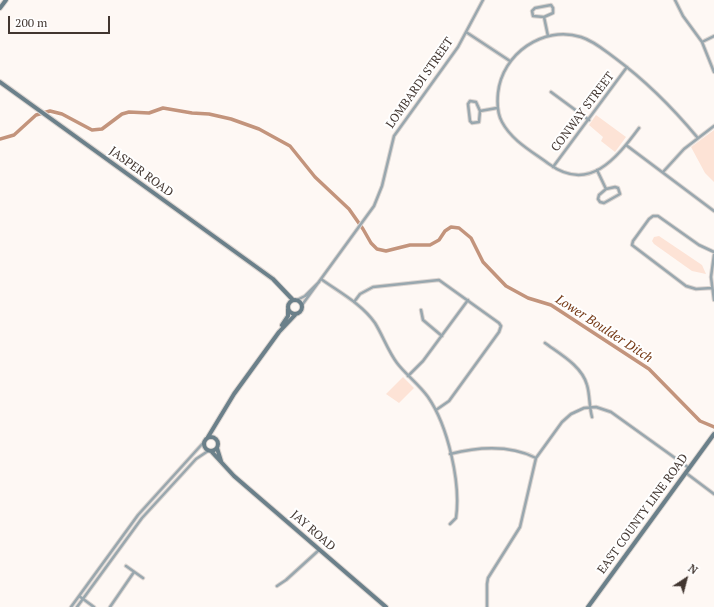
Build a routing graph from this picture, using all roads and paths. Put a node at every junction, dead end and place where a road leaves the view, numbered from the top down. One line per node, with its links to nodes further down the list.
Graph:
1 (6, 0): 4 (street)
2 (483, 0): 6 (street, LOMBARDI STREET)
3 (675, 0): 9 (street)
4 (0, 8)
5 (544, 17): 5 (street); 7 (street)
6 (466, 32): 10 (street); 30 (street, LOMBARDI STREET)
7 (548, 36): 10 (street); 11 (street)
8 (714, 36): 9 (street)
9 (702, 42): 12 (street)
10 (510, 61): 15 (street)
11 (627, 67): 17 (street, CONWAY STREET); 20 (street)
12 (714, 72)
13 (0, 82): 29 (street, JASPER ROAD)
14 (551, 92): 17 (street)
15 (498, 108): 16 (street); 22 (street)
16 (480, 111): 16 (street)
17 (588, 120): 22 (street, CONWAY STREET)
18 (714, 126): 20 (street)
19 (639, 128): 21 (street)
20 (697, 137): 24 (street)
21 (626, 145): 23 (street); 24 (street)
22 (553, 167): 23 (street)
23 (597, 170): 25 (street)
24 (663, 172): 26 (street)
25 (606, 189): 25 (street)
26 (714, 211)
27 (714, 252): 31 (street)
28 (714, 256): 31 (street)
29 (270, 278): 32 (street, JASPER ROAD); 37 (street, JASPER ROAD)
30 (320, 280): 32 (street, LOMBARDI STREET); 35 (street); 36 (street, LOMBARDI STREET)
31 (712, 288): 34 (street)
32 (295, 300): 36 (street); 37 (street)
33 (468, 300): 35 (street); 41 (street); 45 (street)
34 (714, 300)
35 (354, 302): 43 (street)
36 (302, 305): 39 (street)
37 (288, 307): 39 (street); 40 (street)
38 (421, 310): 41 (street)
39 (296, 314): 40 (street)
40 (279, 332): 47 (street)
41 (442, 336): 43 (street)
42 (545, 343): 44 (street)
43 (408, 376): 45 (street)
44 (590, 407): 46 (street); 55 (street); 57 (street)
45 (436, 410): 54 (street)
46 (592, 417)
47 (216, 424): 49 (street); 50 (street)
48 (714, 434): 57 (street, EAST COUNTY LINE ROAD)
49 (208, 437): 50 (street); 51 (street)
50 (217, 440): 52 (street)
51 (204, 442): 53 (street); 61 (street)
52 (217, 448): 53 (street); 56 (street, JAY ROAD)
53 (210, 451): 56 (street, JAY ROAD); 62 (street)
54 (450, 454): 55 (street); 60 (street)
55 (536, 458): 75 (street)
56 (228, 469): 63 (street, JAY ROAD)
57 (689, 469): 58 (street, EAST COUNTY LINE ROAD)
58 (686, 473): 59 (street); 76 (street, EAST COUNTY LINE ROAD)
59 (714, 494)
60 (450, 524)
61 (116, 546): 62 (street); 68 (street)
62 (120, 549): 69 (street)
63 (319, 550): 67 (street); 74 (street, JAY ROAD)
64 (126, 566): 65 (street)
65 (134, 572): 66 (street); 73 (street)
66 (143, 578)
67 (276, 586)
68 (79, 596): 69 (street); 70 (street)
69 (83, 599): 71 (street); 72 (street)
70 (71, 607)
71 (77, 607)
72 (94, 607)
73 (110, 607)
74 (386, 607)
75 (487, 607)
76 (588, 607)

